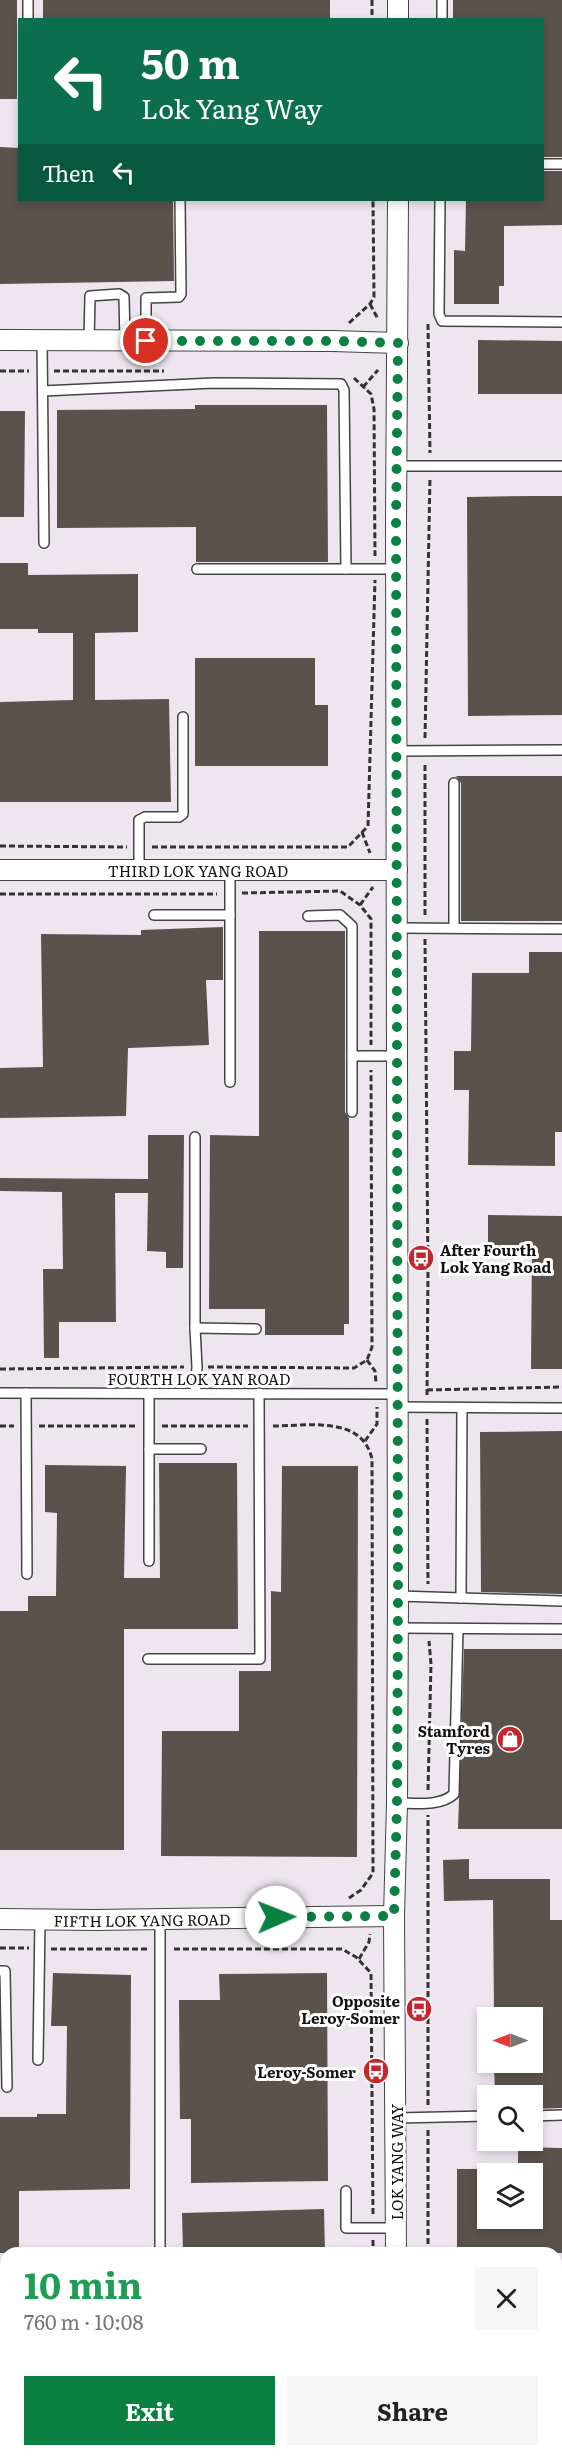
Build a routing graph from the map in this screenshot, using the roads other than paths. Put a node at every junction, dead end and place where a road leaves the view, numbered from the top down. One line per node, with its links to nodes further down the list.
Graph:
1 (28, 0): 4 (lane)
2 (398, 0): 5 (street)
3 (442, 0): 6 (lane)
4 (28, 18)
5 (398, 18)
6 (442, 18)
7 (544, 164): 8 (lane)
8 (562, 164)
9 (180, 201): 17 (lane)
10 (398, 201): 18 (street, LOK YANG WAY)
11 (440, 201): 12 (lane)
12 (562, 322)
13 (0, 340): 14 (street)
14 (42, 340): 15 (street); 19 (lane)
15 (89, 341): 16 (street); 16 (lane)
16 (125, 341): 17 (street)
17 (146, 341): 18 (street)
18 (398, 343): 20 (street, LOK YANG WAY)
19 (43, 391): 22 (lane); 24 (lane)
20 (397, 466): 21 (lane); 25 (street, LOK YANG WAY)
21 (562, 466)
22 (44, 543)
23 (197, 569): 24 (lane)
24 (346, 569): 25 (lane)
25 (397, 569): 28 (street, LOK YANG WAY)
26 (183, 717): 30 (lane)
27 (562, 750): 28 (lane)
28 (397, 751): 33 (street, LOK YANG WAY)
29 (454, 783): 38 (lane)
30 (139, 869): 31 (street, THIRD LOK YANG ROAD); 32 (street, THIRD LOK YANG ROAD)
31 (230, 869): 33 (street, THIRD LOK YANG ROAD); 35 (lane)
32 (0, 870)
33 (397, 870): 37 (street, LOK YANG WAY)
34 (154, 915): 35 (lane)
35 (230, 915): 42 (lane)
36 (308, 916): 40 (lane)
37 (398, 928): 38 (lane); 41 (street, LOK YANG WAY)
38 (454, 928): 39 (lane)
39 (562, 929)
40 (352, 1056): 41 (lane); 43 (lane)
41 (398, 1056): 52 (street, LOK YANG WAY)
42 (230, 1082)
43 (351, 1112)
44 (195, 1137): 45 (lane)
45 (195, 1328): 46 (lane); 50 (lane)
46 (256, 1329)
47 (0, 1393): 48 (lane, FOURTH LOK YAN ROAD)
48 (26, 1393): 49 (lane, FOURTH LOK YAN ROAD); 58 (lane)
49 (149, 1393): 50 (lane, FOURTH LOK YAN ROAD); 55 (lane)
50 (195, 1393): 51 (lane, FOURTH LOK YAN ROAD)
51 (259, 1394): 52 (lane, FOURTH LOK YAN ROAD); 65 (lane)
52 (398, 1401): 53 (lane, FOURTH LOK YAN ROAD); 59 (street, LOK YANG WAY)
53 (462, 1408): 54 (lane, FOURTH LOK YAN ROAD); 60 (lane)
54 (562, 1408)
55 (149, 1449): 56 (lane); 57 (lane)
56 (201, 1449)
57 (149, 1561)
58 (27, 1574)
59 (398, 1596): 60 (lane); 62 (street, LOK YANG WAY)
60 (461, 1598): 61 (lane)
61 (562, 1601)
62 (398, 1629): 63 (lane); 66 (street, LOK YANG WAY)
63 (458, 1629): 64 (lane); 66 (lane)
64 (562, 1629)
65 (148, 1659)
66 (397, 1803): 67 (street, LOK YANG WAY)
67 (394, 1916): 70 (street, FIFTH LOK YANG ROAD); 77 (street, LOK YANG WAY)
68 (0, 1919): 69 (street, FIFTH LOK YANG ROAD)
69 (40, 1919): 70 (street, FIFTH LOK YANG ROAD); 72 (lane)
70 (160, 1919): 80 (lane)
71 (0, 1971): 73 (lane)
72 (38, 2060)
73 (7, 2087)
74 (562, 2115): 76 (lane)
75 (477, 2116): 77 (lane)
76 (543, 2116)
77 (396, 2118): 79 (street, LOK YANG WAY)
78 (346, 2191): 79 (lane)
79 (396, 2228): 81 (street, LOK YANG WAY)
80 (159, 2247)
81 (396, 2247)

